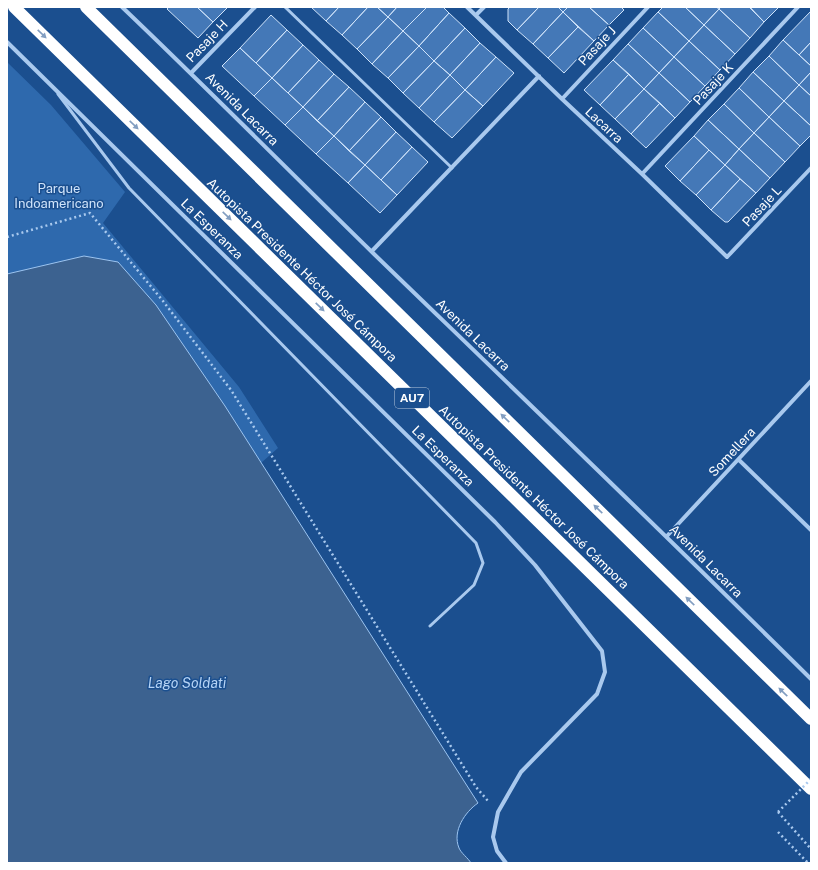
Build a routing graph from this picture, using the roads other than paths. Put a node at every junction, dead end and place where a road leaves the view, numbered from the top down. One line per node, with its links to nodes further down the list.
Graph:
1 (14, 7): 28 (highway, Autopista Presidente Héctor José Cámpora / AU7, one-way to 28)
2 (86, 7): 27 (highway, one-way to 2)
3 (122, 7): 12 (street, Avenida Lacarra)
4 (255, 7): 12 (street, Pasaje H)
5 (284, 7): 16 (lane)
6 (467, 7): 10 (street, Lacarra)
7 (484, 7): 10 (street)
8 (648, 7): 15 (street, Pasaje J)
9 (798, 7): 18 (street, Pasaje K)
10 (476, 15): 13 (street, Lacarra)
11 (7, 42): 14 (street, La Esperanza)
12 (191, 73): 19 (street, Avenida Lacarra)
13 (539, 76): 15 (street, Lacarra); 16 (street)
14 (51, 85): 25 (lane); 29 (street, La Esperanza)
15 (562, 99): 18 (street, Lacarra)
16 (452, 168): 19 (street)
17 (811, 168): 20 (street, Pasaje L)
18 (642, 174): 20 (street, Lacarra)
19 (372, 251): 24 (street, Avenida Lacarra)
20 (727, 257)
21 (811, 381): 22 (street, Somellera)
22 (739, 460): 23 (street); 24 (street, Somellera)
23 (811, 530)
24 (667, 536): 26 (street, Avenida Lacarra)
25 (430, 626)
26 (811, 679)
27 (811, 719)
28 (811, 789)
29 (506, 863)

